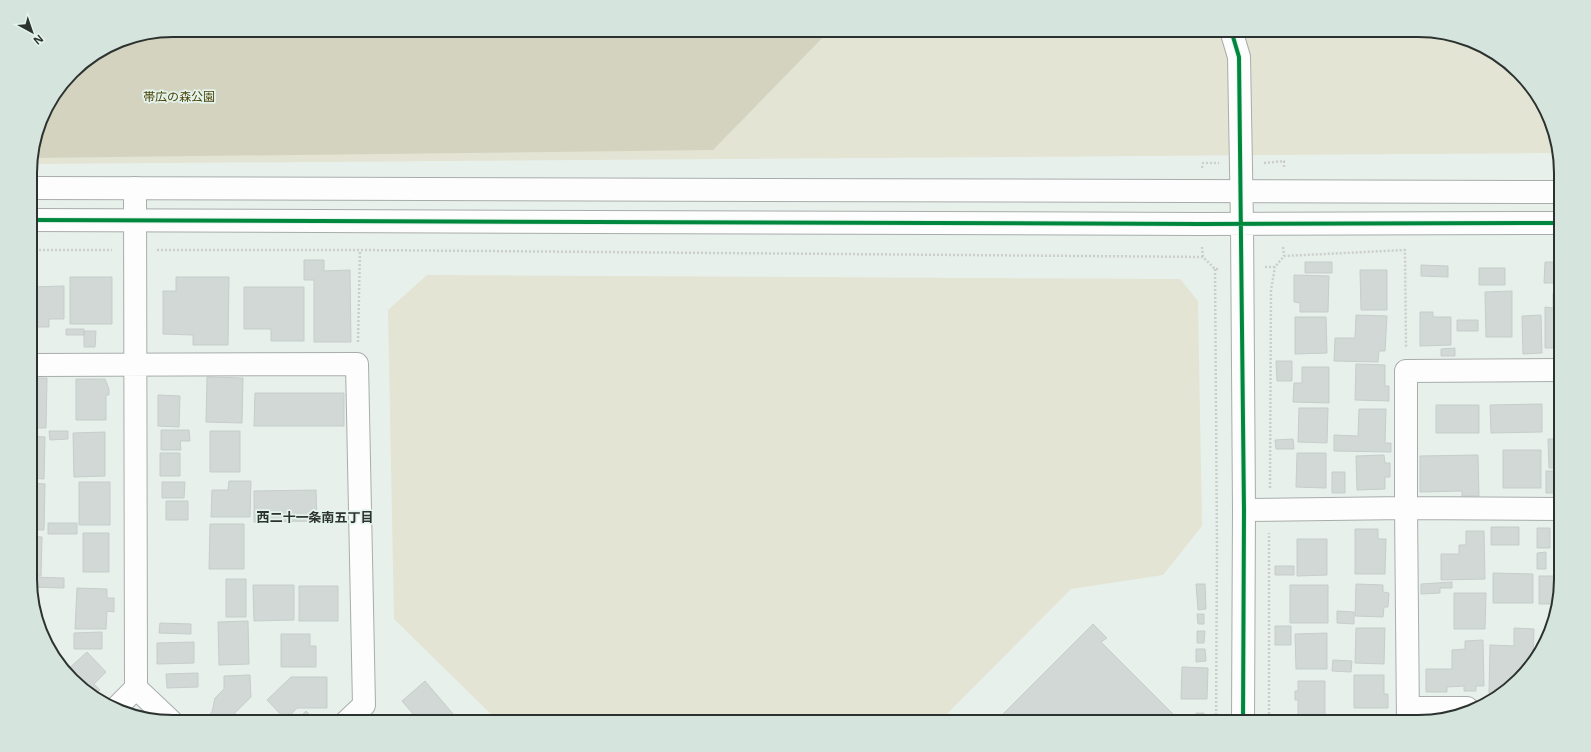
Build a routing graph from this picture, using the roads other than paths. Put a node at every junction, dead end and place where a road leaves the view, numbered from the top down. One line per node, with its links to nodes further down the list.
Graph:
1 (1233, 37): 4 (street)
2 (37, 188): 3 (street)
3 (135, 188): 4 (street); 7 (street)
4 (1242, 192): 5 (street); 9 (street)
5 (1554, 192)
6 (37, 220): 7 (street)
7 (136, 220): 9 (street); 10 (street)
8 (1554, 223): 9 (street)
9 (1242, 224): 15 (street)
10 (135, 364): 11 (street); 16 (street); 20 (street)
11 (37, 365)
12 (1554, 370): 13 (street)
13 (1406, 508): 14 (street); 15 (street); 22 (street)
14 (1554, 509)
15 (1244, 510): 21 (street)
16 (136, 688): 17 (street); 19 (street)
17 (120, 704)
18 (1455, 709): 22 (street)
19 (165, 715)
20 (353, 715)
21 (1243, 715)
22 (1408, 715)

